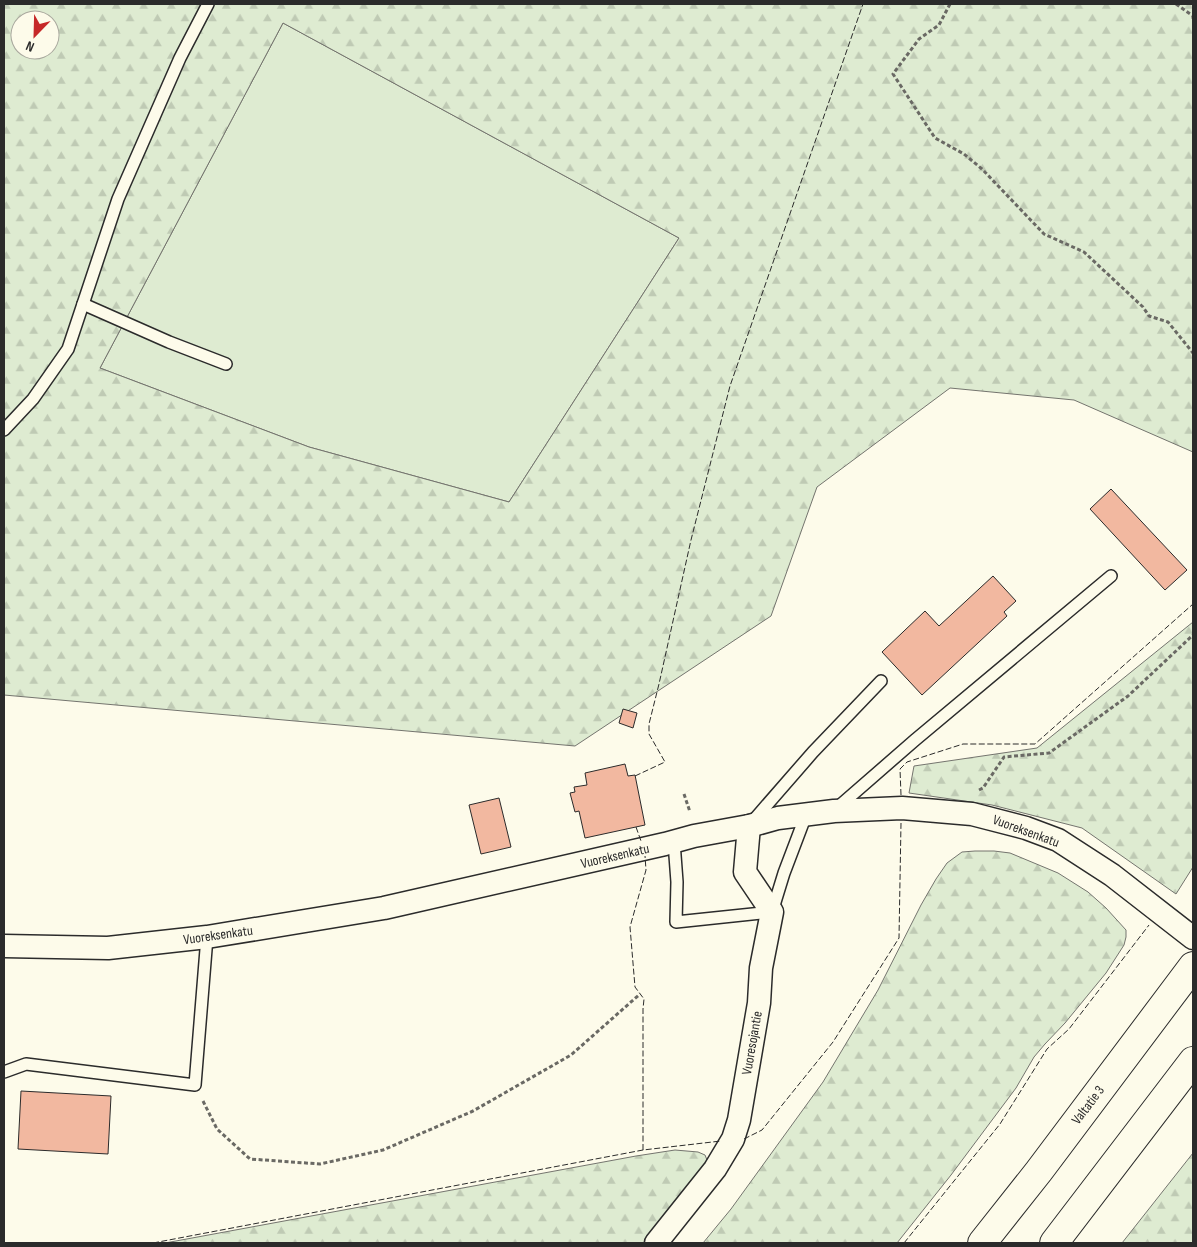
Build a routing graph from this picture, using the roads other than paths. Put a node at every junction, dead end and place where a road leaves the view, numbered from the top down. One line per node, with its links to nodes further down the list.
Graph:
1 (208, 4): 2 (lane)
2 (83, 304): 3 (lane); 4 (lane)
3 (226, 364)
4 (4, 430)
5 (1111, 576): 7 (lane)
6 (881, 680): 9 (lane)
7 (834, 811): 8 (street, Vuoreksenkatu); 13 (street, Vuoreksenkatu)
8 (806, 815): 9 (street, Vuoreksenkatu); 11 (lane)
9 (749, 826): 10 (street, Vuoreksenkatu); 11 (street)
10 (674, 842): 11 (lane); 12 (street, Vuoreksenkatu)
11 (772, 912): 18 (street, Vuoresojantie)
12 (207, 937): 14 (street, Vuoreksenkatu); 17 (lane)
13 (1193, 938)
14 (4, 946)
15 (1193, 966): 19 (highway, Valtatie 3)
16 (1193, 1061): 20 (highway)
17 (4, 1072)
18 (656, 1243)
19 (982, 1243)
20 (1054, 1243)

